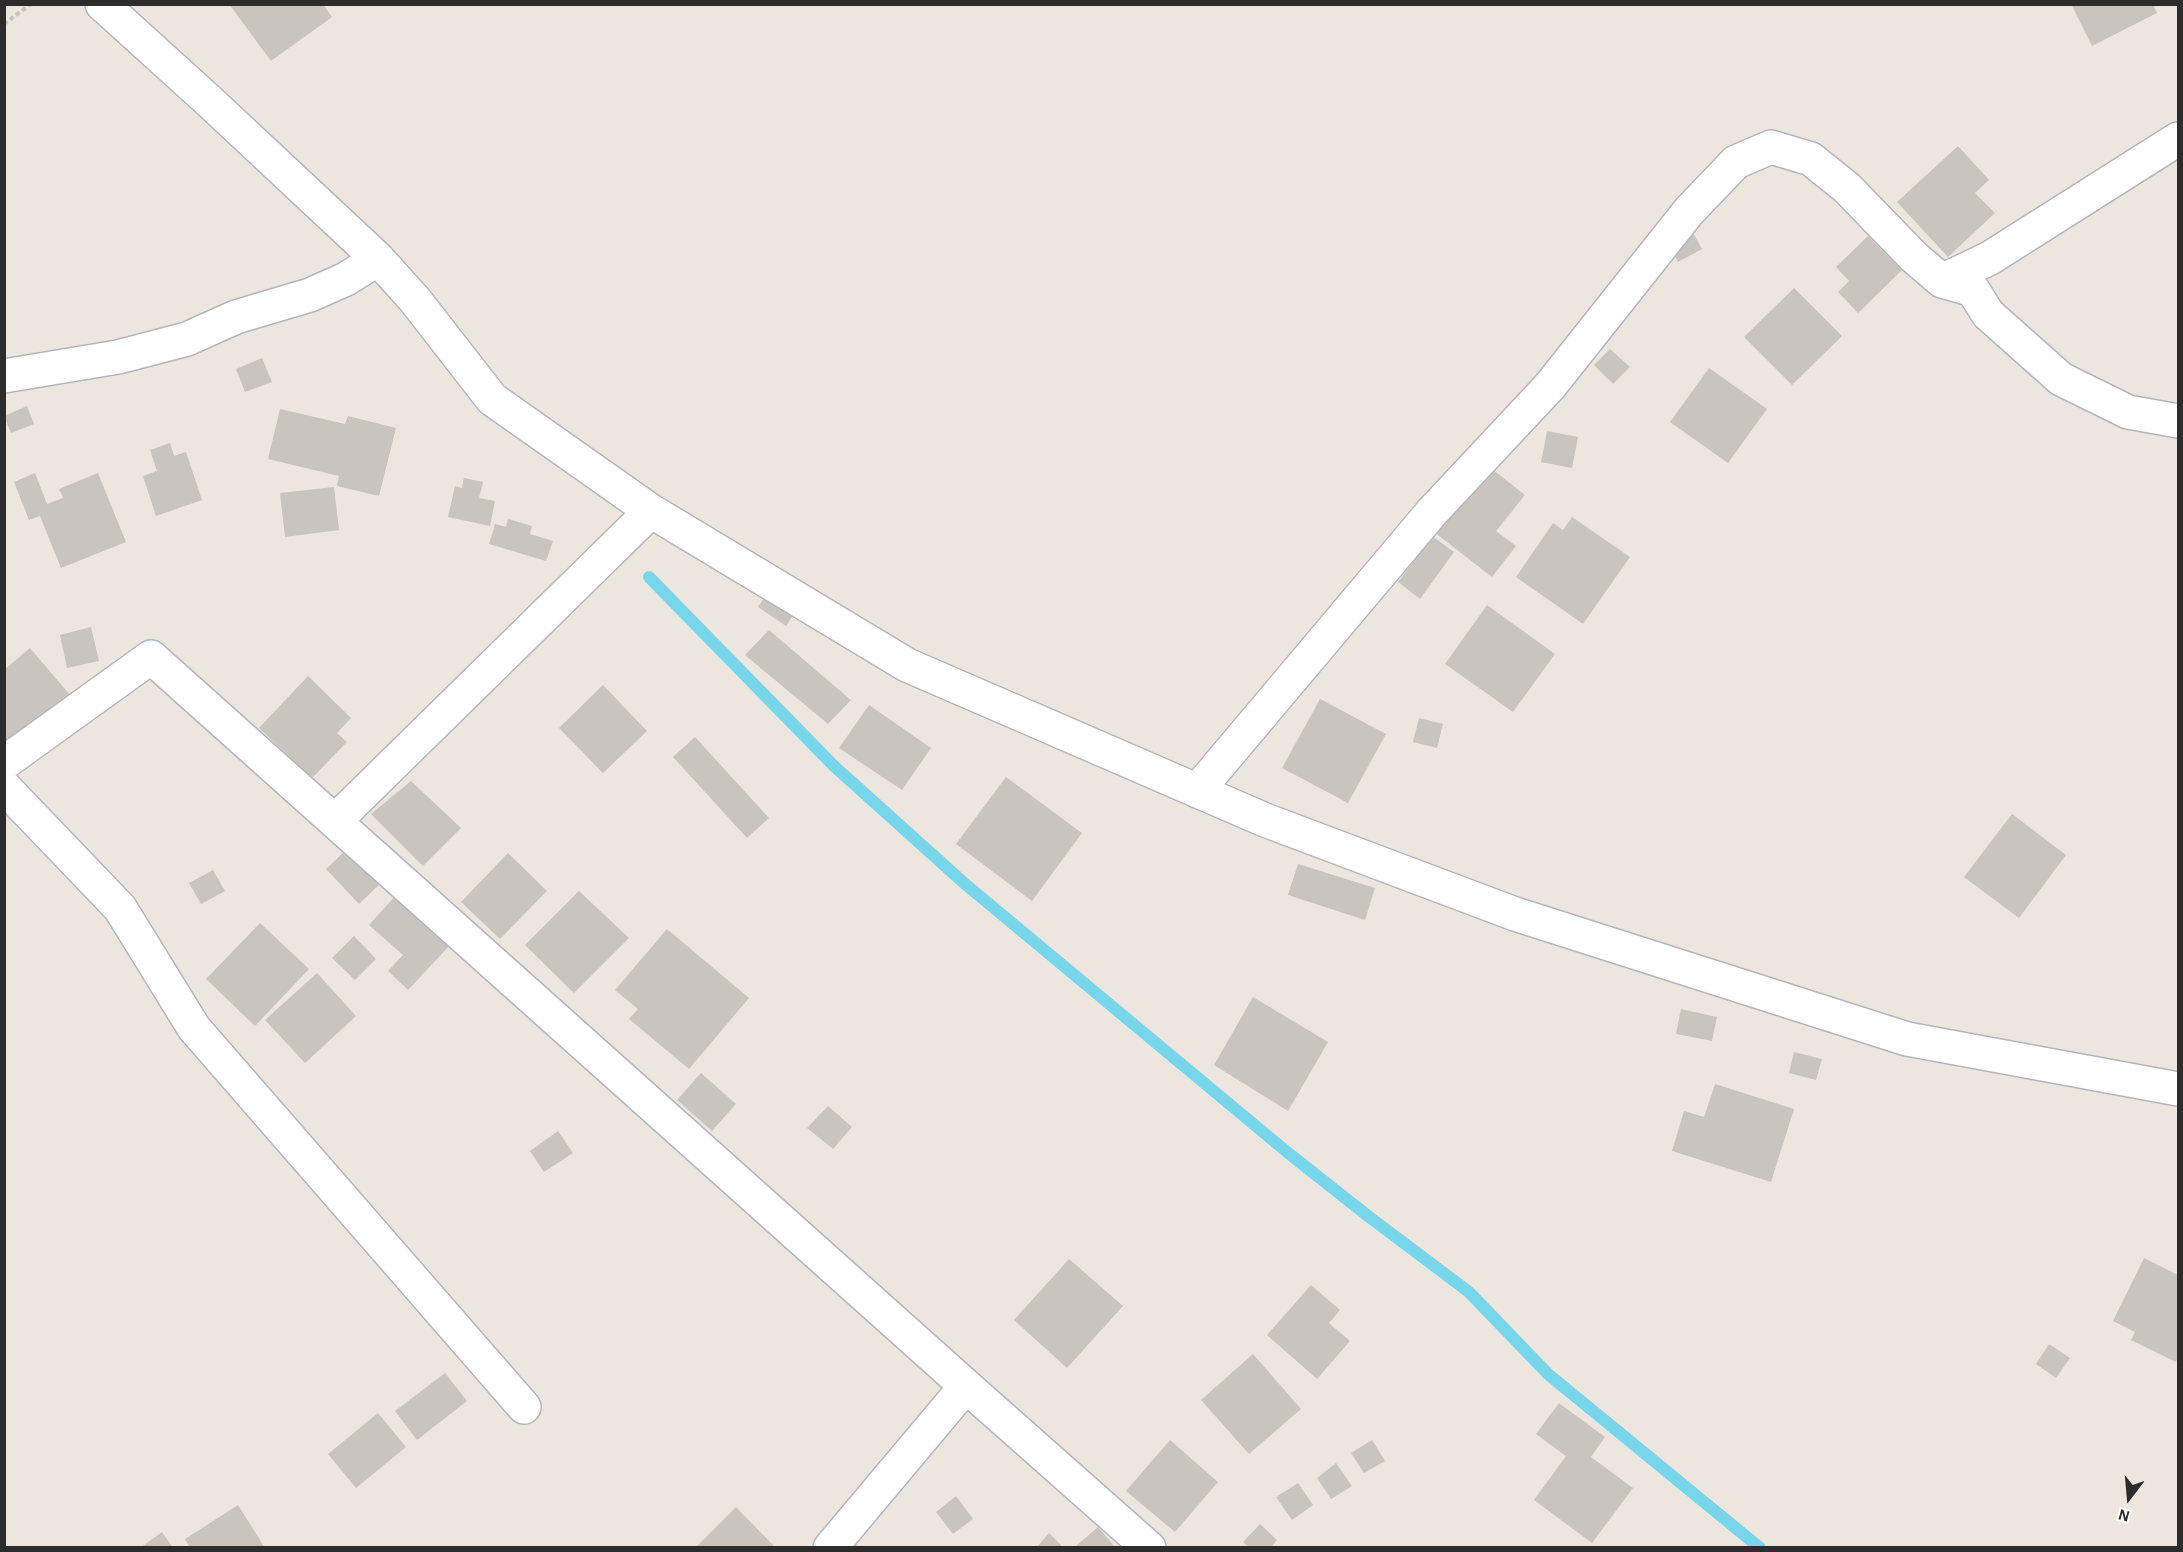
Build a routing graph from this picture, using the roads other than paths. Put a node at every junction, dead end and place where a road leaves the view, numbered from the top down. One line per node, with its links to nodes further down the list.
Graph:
1 (102, 4): 3 (street)
2 (2178, 139): 4 (street)
3 (378, 259): 5 (street); 7 (street)
4 (1942, 281): 6 (street); 10 (street)
5 (4, 376)
6 (2178, 421)
7 (651, 511): 10 (street); 11 (street)
8 (4, 764): 11 (street)
9 (4, 787): 14 (street)
10 (1197, 791): 12 (street)
11 (334, 820): 13 (street)
12 (2178, 1089)
13 (966, 1386): 15 (street); 16 (street)
14 (524, 1407)
15 (830, 1548)
16 (1149, 1548)

